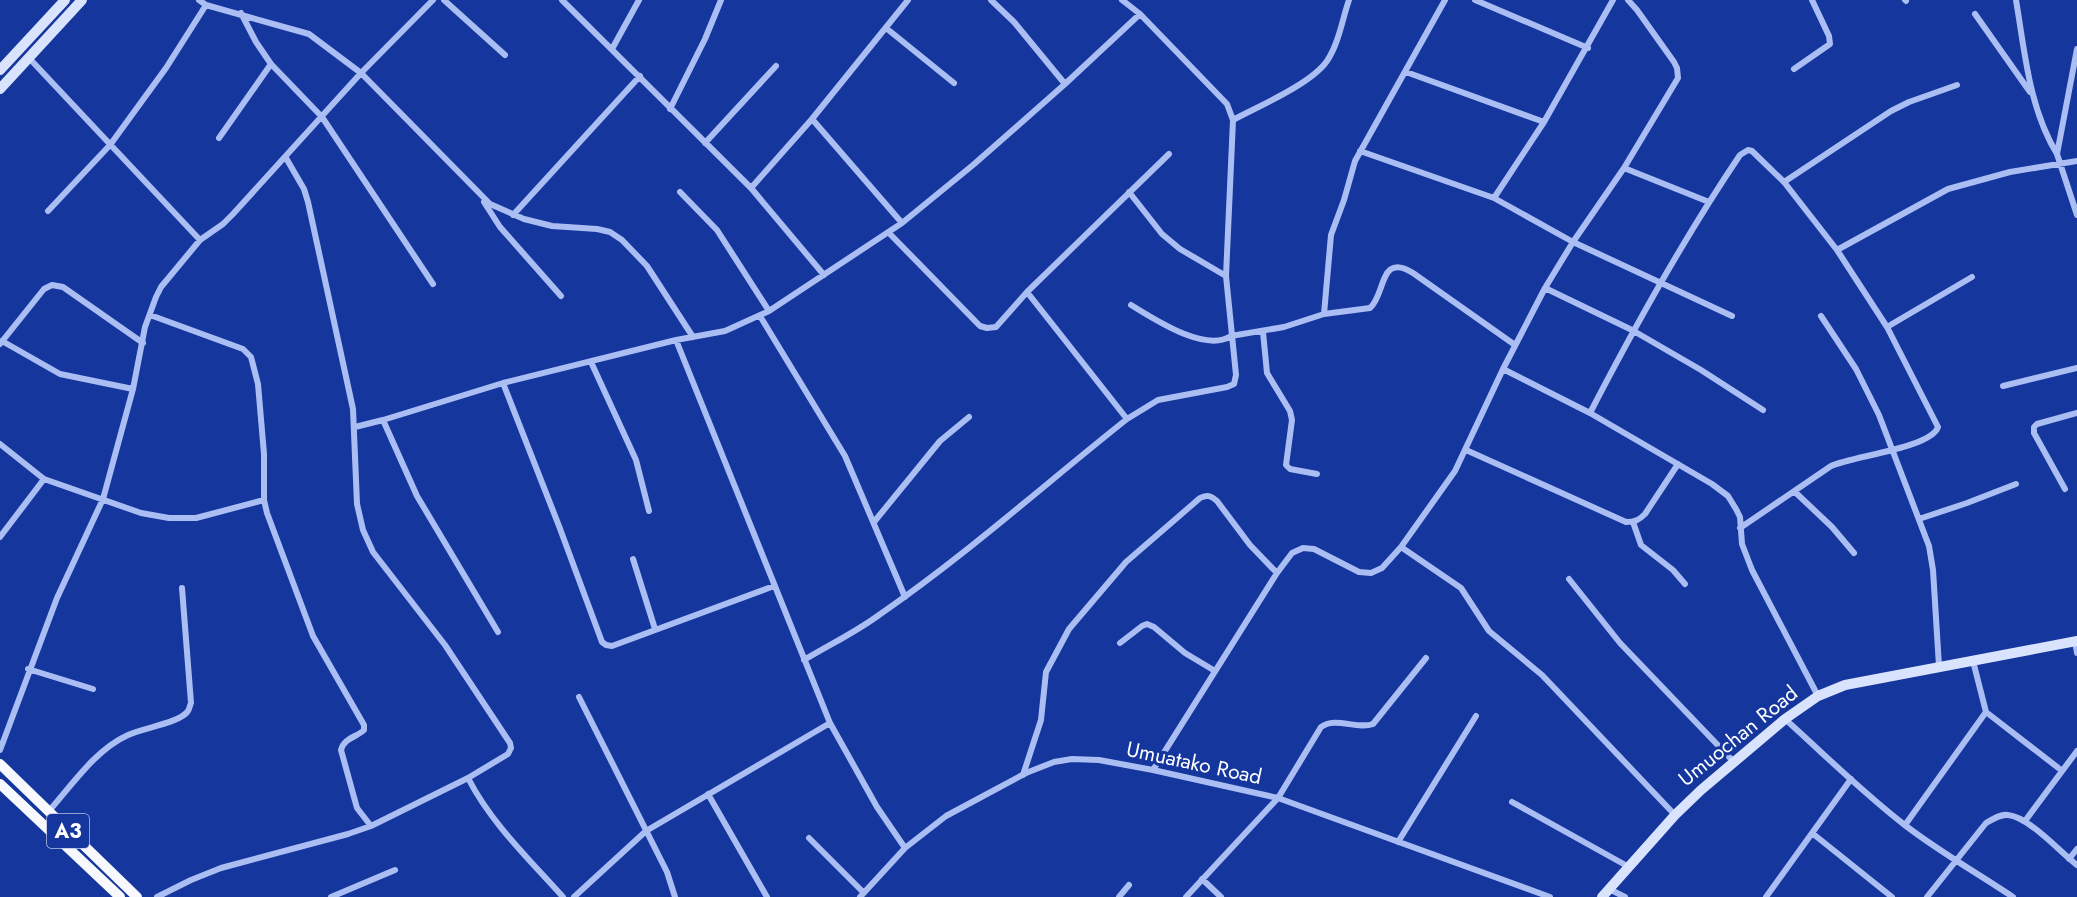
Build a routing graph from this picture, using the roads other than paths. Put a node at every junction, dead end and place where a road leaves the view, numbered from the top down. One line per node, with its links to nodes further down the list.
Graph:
1 (82, 0): 28 (street)
2 (199, 0): 19 (street)
3 (432, 0): 34 (street)
4 (444, 0): 27 (street)
5 (562, 0): 25 (street)
6 (639, 0): 25 (street)
7 (721, 0): 41 (street)
8 (908, 0): 23 (street)
9 (991, 0): 37 (street)
10 (1122, 0): 21 (street)
11 (1349, 0): 44 (street)
12 (1445, 0): 33 (street)
13 (1475, 0): 24 (street)
14 (1613, 0): 24 (street)
15 (1628, 0): 55 (street)
16 (1812, 0): 31 (street)
17 (2016, 0): 40 (street)
18 (61, 1): 32 (street)
19 (206, 5): 20 (street); 48 (street)
20 (241, 13): 29 (street); 34 (street)
21 (1140, 14): 37 (street); 44 (street)
22 (1974, 14): 40 (street)
23 (886, 28): 36 (street); 43 (street)
24 (1588, 48): 45 (street)
25 (612, 49): 35 (street)
26 (2077, 49): 51 (street)
27 (505, 55)
28 (28, 58): 39 (street); 48 (street)
29 (271, 64): 42 (street); 46 (street)
30 (776, 66): 47 (street)
31 (1794, 69)
32 (0, 70)
33 (1406, 72): 45 (street); 49 (street)
34 (361, 73): 42 (street); 60 (street)
35 (640, 76): 41 (street); 64 (street)
36 (954, 83)
37 (1065, 84): 66 (street)
38 (1957, 85): 56 (street)
39 (0, 89)
40 (2032, 94): 51 (street)
41 (670, 109): 47 (street)
42 (322, 117): 52 (street); 75 (street)
43 (812, 119): 57 (street); 66 (street)
44 (1233, 120): 72 (street)
45 (1544, 122): 61 (street)
46 (219, 138)
47 (705, 144): 57 (street)
48 (110, 145): 63 (street); 68 (street)
49 (1360, 151): 61 (street); 81 (street)
50 (1169, 154): 59 (street)
51 (2057, 154): 54 (street)
52 (286, 158): 68 (street); 107 (street)
53 (2077, 161): 54 (street)
54 (2060, 164): 65 (street); 70 (street)
55 (1624, 168): 62 (street); 69 (street)
56 (1784, 182): 62 (street); 70 (street)
57 (751, 188): 71 (street)
58 (680, 192): 80 (street)
59 (1129, 192): 72 (street); 77 (street)
60 (478, 194): 64 (street); 78 (street)
61 (1494, 198): 69 (street)
62 (1709, 202): 74 (street)
63 (48, 211)
64 (513, 215): 90 (street)
65 (2077, 215)
66 (902, 223): 67 (street)
67 (889, 233): 71 (street); 77 (street)
68 (200, 240): 82 (street)
69 (1573, 242): 74 (street); 76 (street)
70 (1837, 250): 86 (street)
71 (824, 275): 80 (street)
72 (1226, 276): 89 (street)
73 (1971, 277): 86 (street)
74 (1660, 281): 84 (street); 87 (street)
75 (433, 284)
76 (1545, 288): 87 (street); 94 (street)
77 (1027, 292): 105 (street)
78 (561, 296)
79 (1131, 305): 89 (street)
80 (769, 311): 83 (street)
81 (1324, 314): 88 (street); 94 (street)
82 (150, 315): 93 (street); 118 (street)
83 (760, 316): 90 (street); 121 (street)
84 (1732, 316)
85 (1821, 316): 110 (street)
86 (1887, 327): 110 (street)
87 (1632, 330): 101 (street); 102 (street)
88 (1263, 332): 89 (street); 112 (street)
89 (1231, 336): 105 (street)
90 (693, 337): 91 (street)
91 (676, 340): 95 (street); 131 (street)
92 (1, 343): 93 (street); 100 (street)
93 (143, 343): 100 (street)
94 (1515, 345): 97 (street)
95 (591, 362): 98 (street); 119 (street)
96 (2077, 368): 99 (street)
97 (1503, 369): 102 (street); 109 (street)
98 (503, 383): 106 (street); 134 (street)
99 (2002, 386)
100 (133, 389): 117 (street)
101 (1763, 410)
102 (1590, 413): 111 (street)
103 (2077, 413): 115 (street)
104 (969, 417): 121 (street)
105 (1127, 419): 133 (street)
106 (383, 420): 107 (street); 135 (street)
107 (355, 427): 158 (street)
108 (0, 444): 113 (street)
109 (1466, 450): 122 (street); 125 (street)
110 (1893, 451): 116 (street); 120 (street)
111 (1678, 464): 122 (street); 123 (street)
112 (1317, 474)
113 (44, 479): 117 (street); 124 (street)
114 (2016, 484): 120 (street)
115 (2065, 489)
116 (1795, 492): 123 (street); 126 (street)
117 (103, 499): 118 (street); 142 (street)
118 (264, 500): 168 (street)
119 (649, 511)
120 (1919, 519): 141 (street)
121 (873, 522): 133 (street)
122 (1633, 522): 130 (street)
123 (1740, 528): 145 (street)
124 (0, 537)
125 (1401, 547): 128 (street); 165 (street)
126 (1854, 553)
127 (633, 559): 134 (street)
128 (1277, 573): 143 (street); 157 (street)
129 (1569, 579): 153 (street)
130 (1684, 584)
131 (774, 586): 134 (street); 139 (street)
132 (182, 588): 164 (street)
133 (905, 597): 139 (street)
134 (655, 629)
135 (498, 632)
136 (1120, 643): 143 (street)
137 (2076, 645): 140 (street, Umuochan Road)
138 (1426, 658): 162 (street)
139 (804, 660): 150 (street)
140 (1973, 661): 141 (street, Umuochan Road); 147 (street)
141 (1939, 666): 145 (street, Umuochan Road)
142 (28, 669): 144 (street); 151 (street)
143 (1215, 671): 155 (street)
144 (93, 689)
145 (1818, 696): 149 (street, Umuochan Road)
146 (579, 697): 169 (street)
147 (1986, 712): 156 (street); 167 (street)
148 (1476, 716): 173 (street)
149 (1785, 719): 153 (street, Umuochan Road); 159 (street)
150 (830, 723): 161 (street); 174 (street)
151 (0, 750)
152 (2077, 751): 156 (street)
153 (1734, 762): 165 (street, Umuochan Road)
154 (0, 764): 164 (main road, A3)
155 (1153, 770): 157 (street, Umuatako Road); 162 (street, Umuatako Road)
156 (2061, 770): 166 (street)
157 (1023, 775): 174 (street, Umuatako Road)
158 (468, 778): 168 (street); 190 (street)
159 (1851, 779): 167 (street); 170 (street)
160 (0, 784): 175 (main road, A3)
161 (708, 794): 169 (street); 193 (street)
162 (1278, 798): 173 (street, Umuatako Road); 182 (street)
163 (1512, 802): 180 (street)
164 (49, 811): 172 (main road, A3)
165 (1675, 815): 180 (street, Umuochan Road)
166 (2025, 821): 177 (street); 178 (street)
167 (1905, 825): 178 (street)
168 (371, 826): 188 (street)
169 (646, 831): 191 (street); 192 (street)
170 (1812, 833): 199 (street); 200 (street)
171 (809, 838): 185 (street)
172 (78, 840): 175 (main road); 187 (main road, A3)
173 (1398, 842): 197 (street, Umuatako Road)
174 (905, 848): 185 (street, Umuatako Road)
175 (69, 849): 186 (main road, A3)
176 (2077, 849): 177 (street)
177 (2069, 859): 179 (street)
178 (1958, 860): 201 (street); 202 (street)
179 (2077, 865)
180 (1629, 867): 184 (street, Umuochan Road)
181 (395, 870): 189 (street)
182 (1202, 879): 195 (street); 196 (street)
183 (1129, 885): 194 (street)
184 (1605, 893): 198 (street)
185 (862, 895)
186 (120, 897)
187 (137, 897)
188 (157, 897)
189 (331, 897)
190 (562, 897)
191 (574, 897)
192 (675, 897)
193 (767, 897)
194 (1119, 897)
195 (1186, 897)
196 (1221, 897)
197 (1550, 897)
198 (1625, 897)
199 (1766, 897)
200 (1892, 897)
201 (1927, 897)
202 (2013, 897)

